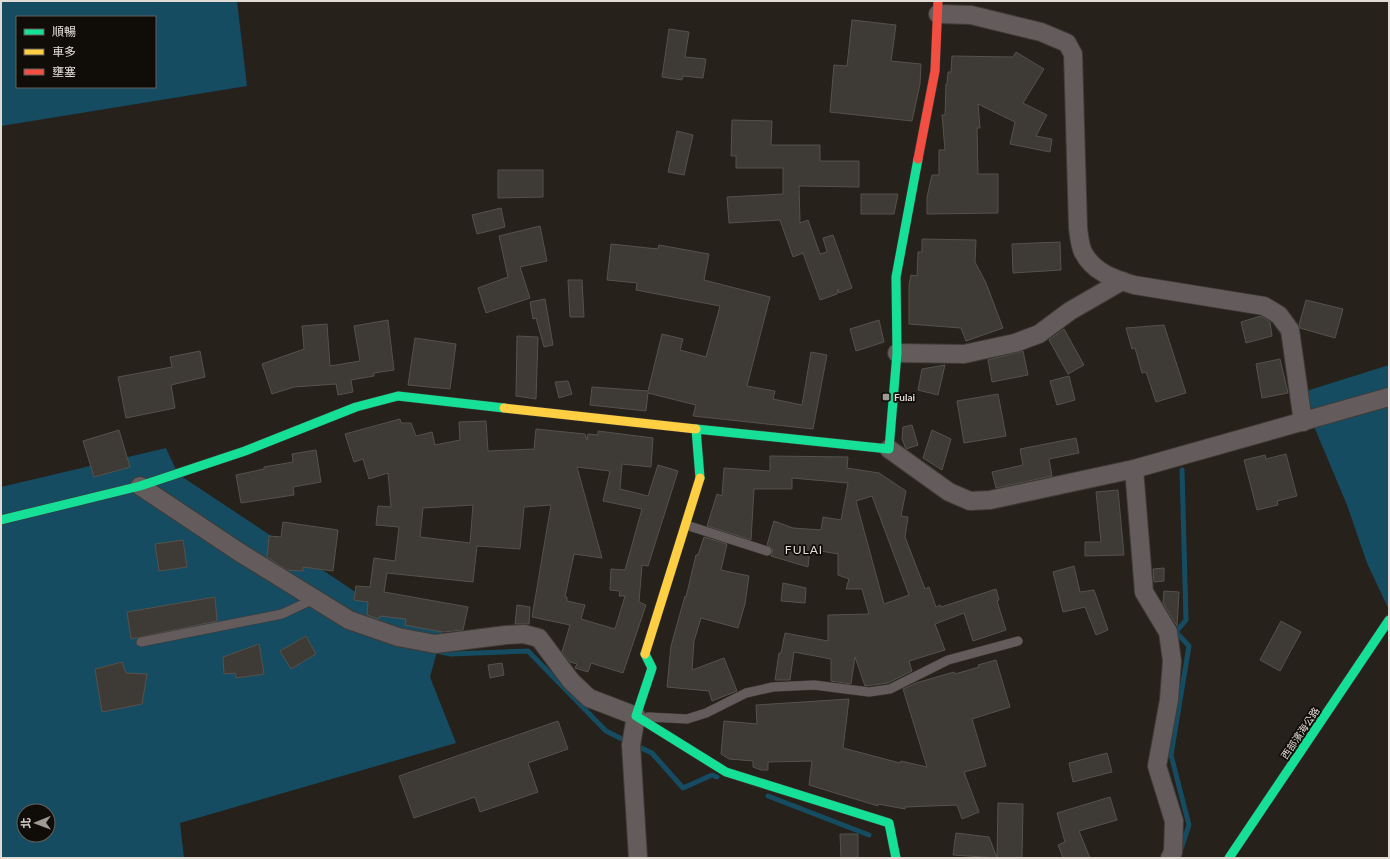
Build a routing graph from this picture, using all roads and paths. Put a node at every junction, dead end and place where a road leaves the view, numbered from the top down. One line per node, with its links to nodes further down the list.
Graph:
1 (938, 7): 2 (street); 3 (street)
2 (1122, 281): 3 (street); 5 (street)
3 (896, 353): 7 (street)
4 (1389, 397): 5 (street)
5 (1303, 422): 8 (street)
6 (696, 429): 7 (street); 9 (street); 11 (street)
7 (889, 449): 8 (street)
8 (1134, 469): 20 (street)
9 (140, 486): 10 (street); 13 (street)
10 (1, 520)
11 (686, 525): 12 (lane); 17 (street)
12 (767, 551)
13 (313, 599): 16 (lane); 17 (street)
14 (1389, 620): 21 (street, 西部濱海公路)
15 (1018, 641): 17 (lane)
16 (141, 642)
17 (636, 716): 18 (street); 19 (street)
18 (638, 858)
19 (896, 858)
20 (1170, 858)
21 (1229, 858)

